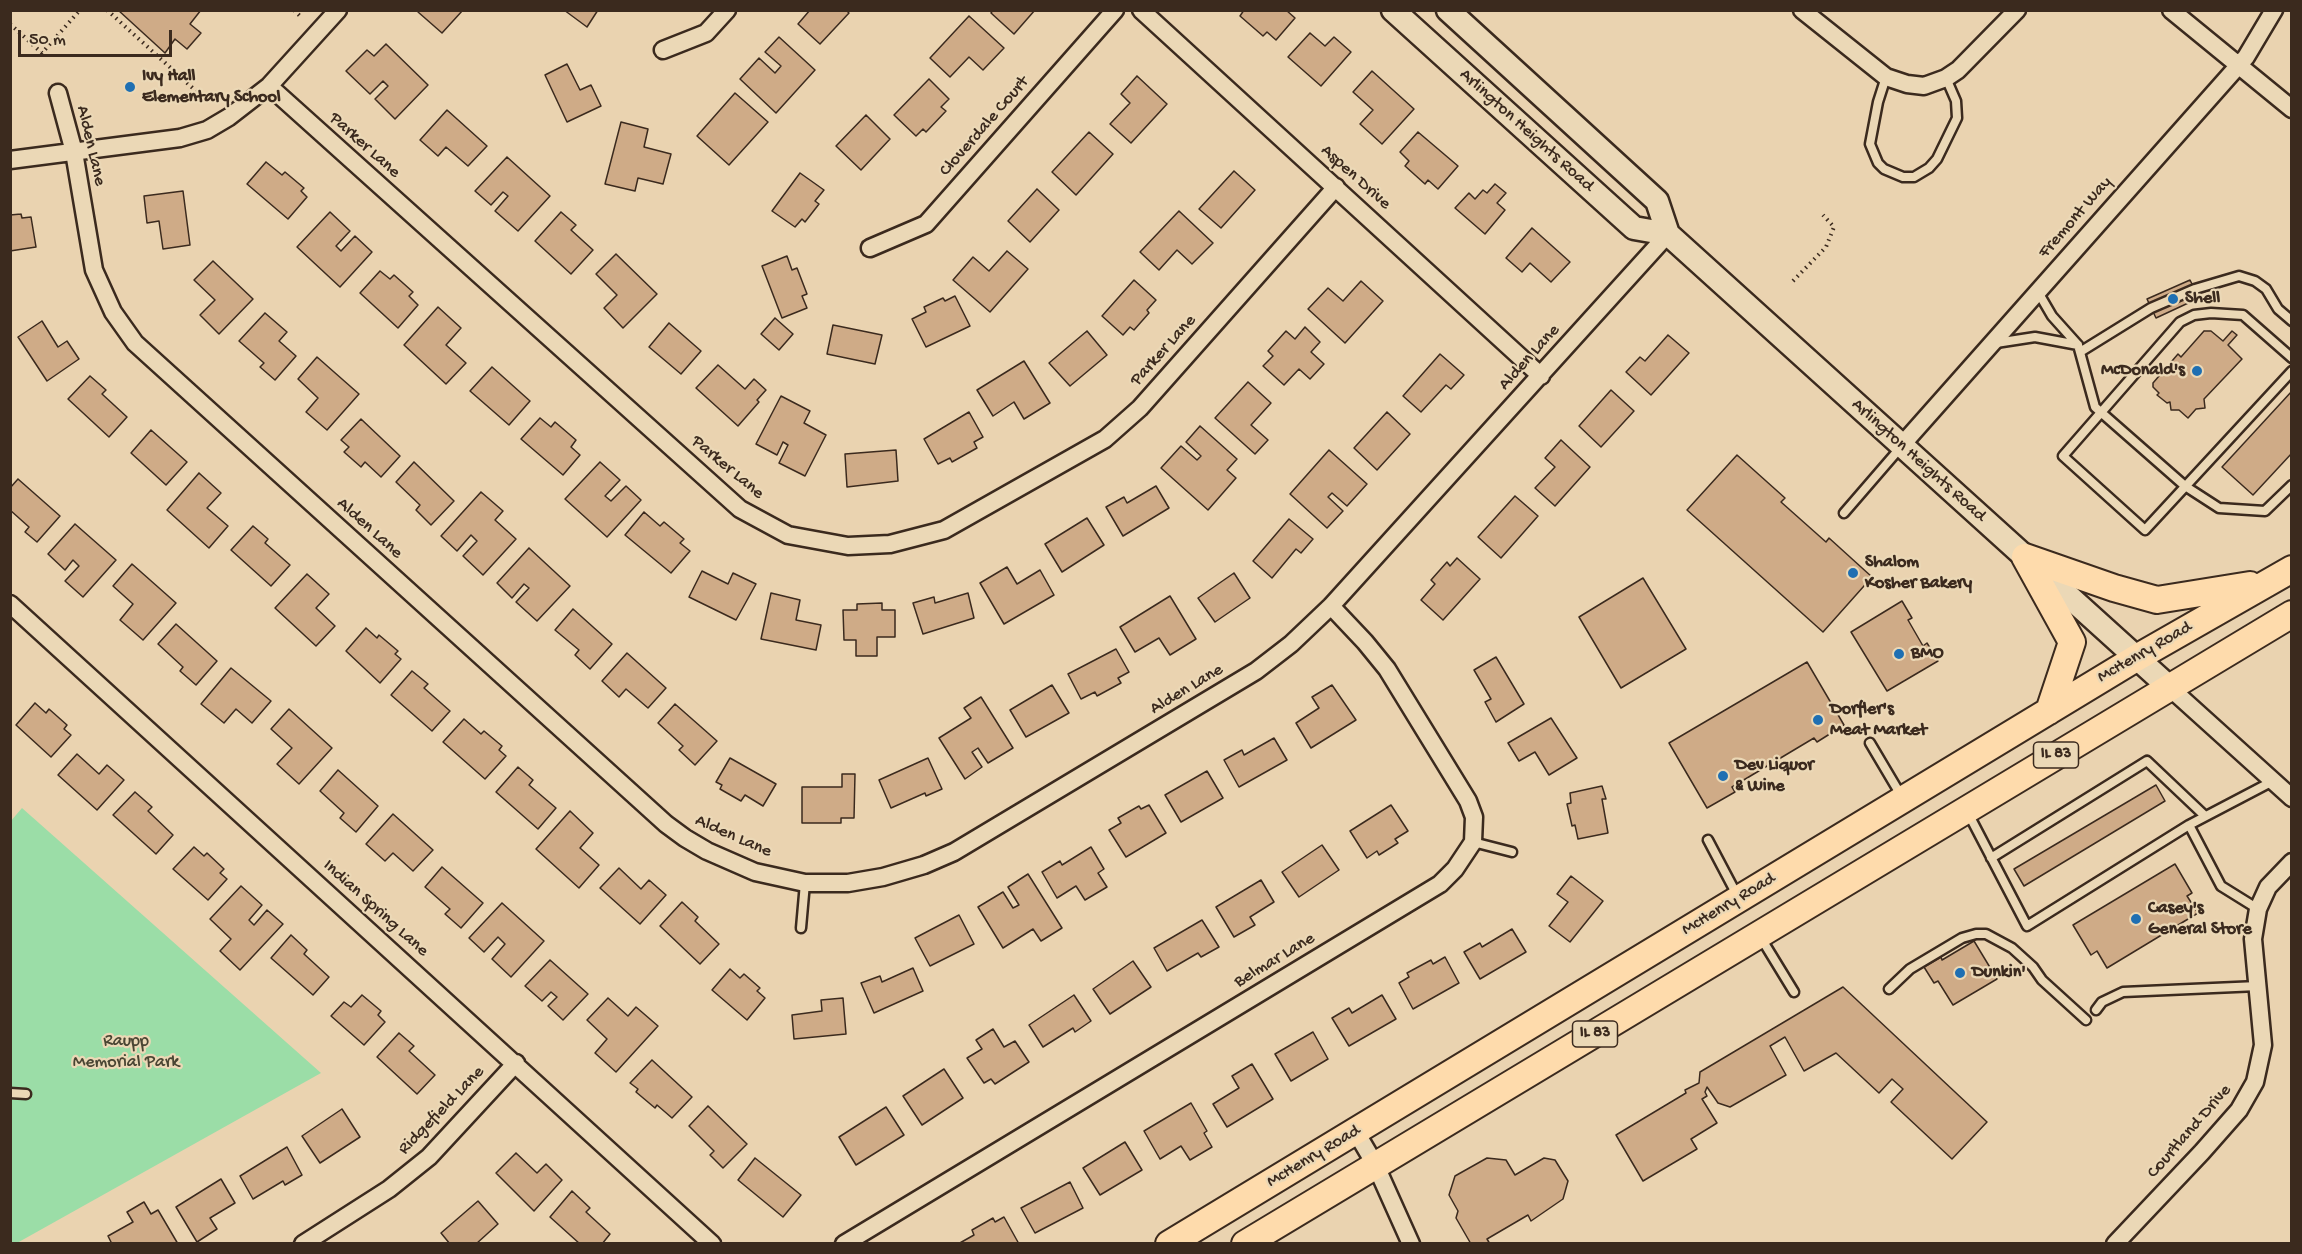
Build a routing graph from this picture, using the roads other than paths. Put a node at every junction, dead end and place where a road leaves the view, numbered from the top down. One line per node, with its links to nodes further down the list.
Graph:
1 (338, 10): 15 (street)
2 (727, 10): 11 (street)
3 (1114, 10): 22 (street, Cloverdale Court)
4 (1141, 10): 20 (street, Aspen Drive)
5 (1393, 10): 21 (main road, Arlington Heights Road)
6 (1448, 10): 21 (main road, Arlington Heights Road)
7 (1802, 10): 13 (street)
8 (2017, 10): 14 (street)
9 (2170, 10): 12 (street)
10 (2274, 10): 12 (street, Fremont Way)
11 (663, 50)
12 (2237, 66): 17 (street); 23 (street, Fremont Way)
13 (1886, 77): 14 (street); 14 (lane)
14 (1946, 78)
15 (269, 86): 18 (street); 20 (street, Parker Lane)
16 (58, 93): 18 (street, Alden Lane)
17 (2292, 109)
18 (74, 152): 19 (street); 55 (street, Alden Lane)
19 (10, 160)
20 (1336, 187): 29 (street, Aspen Drive)
21 (1668, 234): 29 (street, Alden Lane); 31 (main road, Arlington Heights Road)
22 (870, 248)
23 (2038, 291): 25 (street, Fremont Way); 26 (lane)
24 (2292, 321): 26 (lane)
25 (1992, 343): 26 (lane); 31 (street, Fremont Way)
26 (2079, 348): 30 (lane)
27 (2292, 358): 30 (lane)
28 (2292, 370): 33 (lane)
29 (1540, 376): 38 (street, Alden Lane)
30 (2101, 413): 33 (lane); 33 (lane)
31 (1901, 446): 34 (lane); 35 (main road, Arlington Heights Road)
32 (2292, 484): 33 (lane)
33 (2185, 486)
34 (1844, 513)
35 (2025, 557): 36 (main road); 40 (main road, Arlington Heights Road); 42 (main road)
36 (2282, 574): 40 (main road, McHenry Road / IL 83)
37 (10, 604): 65 (street, Indian Spring Lane)
38 (1331, 606): 51 (street); 55 (street, Alden Lane)
39 (2292, 614): 41 (main road, IL 83)
40 (2138, 657): 41 (main road, Arlington Heights Road); 42 (main road, McHenry Road / IL 83)
41 (2169, 687): 44 (street); 47 (main road, IL 83)
42 (2049, 711): 46 (main road, McHenry Road / IL 83)
43 (1870, 743): 46 (lane)
44 (2273, 781): 45 (street); 48 (lane)
45 (2292, 798)
46 (1904, 799): 56 (main road, McHenry Road / IL 83)
47 (1966, 809): 53 (lane); 59 (main road, IL 83)
48 (2205, 816): 49 (lane); 53 (lane)
49 (2189, 825): 53 (lane); 57 (lane)
50 (1708, 840): 56 (lane)
51 (1473, 842): 52 (lane); 72 (street, Belmar Lane)
52 (1512, 852)
53 (1991, 858)
54 (2292, 862): 57 (street, Courtland Drive)
55 (805, 883): 58 (lane)
56 (1739, 899): 68 (main road, McHenry Road / IL 83)
57 (2258, 909): 60 (street, Courtland Drive)
58 (801, 928)
59 (1759, 934): 62 (lane); 69 (main road, IL 83)
60 (2258, 986): 63 (lane); 76 (street, Courtland Drive)
61 (1889, 989): 64 (lane)
62 (1794, 992)
63 (2096, 1010)
64 (2086, 1020)
65 (516, 1063): 70 (street, Ridgefield Lane); 71 (street, Indian Spring Lane)
66 (10, 1093): 67 (lane)
67 (26, 1094)
68 (1356, 1132): 69 (street); 73 (main road, McHenry Road / IL 83)
69 (1376, 1166): 74 (main road, IL 83); 75 (street)
70 (303, 1244)
71 (712, 1244)
72 (844, 1244)
73 (1169, 1244)
74 (1245, 1244)
75 (1411, 1244)
76 (2115, 1244)

